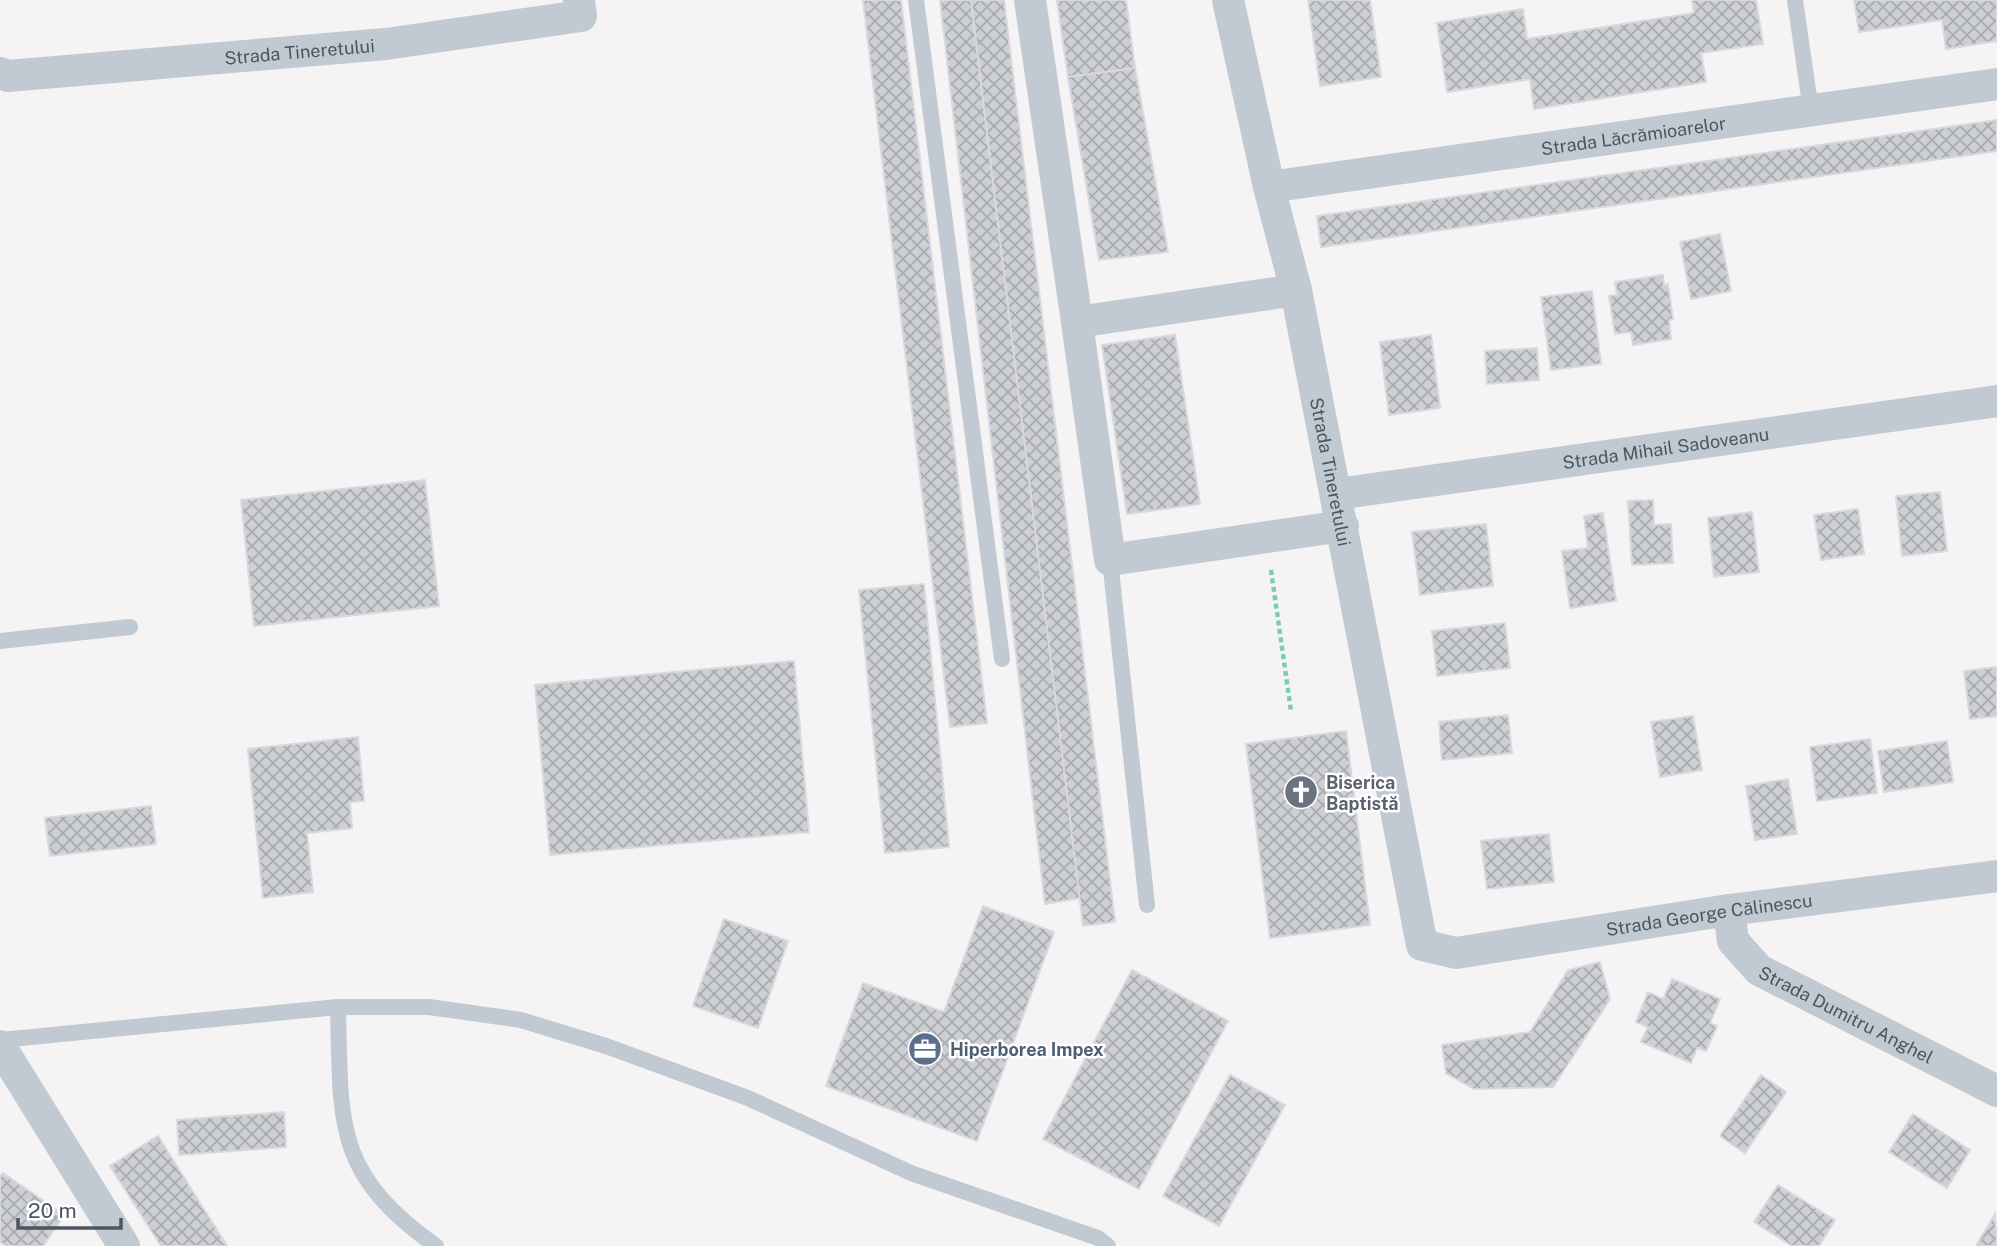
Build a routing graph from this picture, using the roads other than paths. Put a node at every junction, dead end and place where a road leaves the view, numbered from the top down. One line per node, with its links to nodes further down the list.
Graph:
1 (579, 0): 6 (street, Strada Tineretului)
2 (916, 0): 18 (lane)
3 (1030, 0): 11 (street)
4 (1228, 0): 9 (street, Strada Tineretului)
5 (1795, 0): 8 (lane)
6 (0, 73)
7 (1997, 85): 8 (street, Strada Lăcrămioarelor)
8 (1811, 111): 9 (street, Strada Lăcrămioarelor)
9 (1269, 187): 10 (street, Strada Tineretului)
10 (1296, 290): 11 (street); 13 (street, Strada Tineretului)
11 (1077, 322): 15 (street)
12 (1997, 401): 13 (street, Strada Mihail Sadoveanu)
13 (1337, 494): 14 (street, Strada Tineretului)
14 (1343, 526): 15 (street); 22 (street, Strada Tineretului)
15 (1110, 560): 20 (lane)
16 (130, 627): 17 (lane)
17 (0, 640)
18 (1002, 659)
19 (1997, 877): 21 (street, Strada George Călinescu)
20 (1147, 905)
21 (1729, 911): 22 (street, Strada George Călinescu); 26 (street, Strada Dumitru Anghel)
22 (1422, 945)
23 (338, 1007): 24 (lane); 28 (lane); 29 (lane)
24 (0, 1040)
25 (0, 1046): 27 (street)
26 (1997, 1090)
27 (124, 1246)
28 (436, 1246)
29 (1108, 1246)

